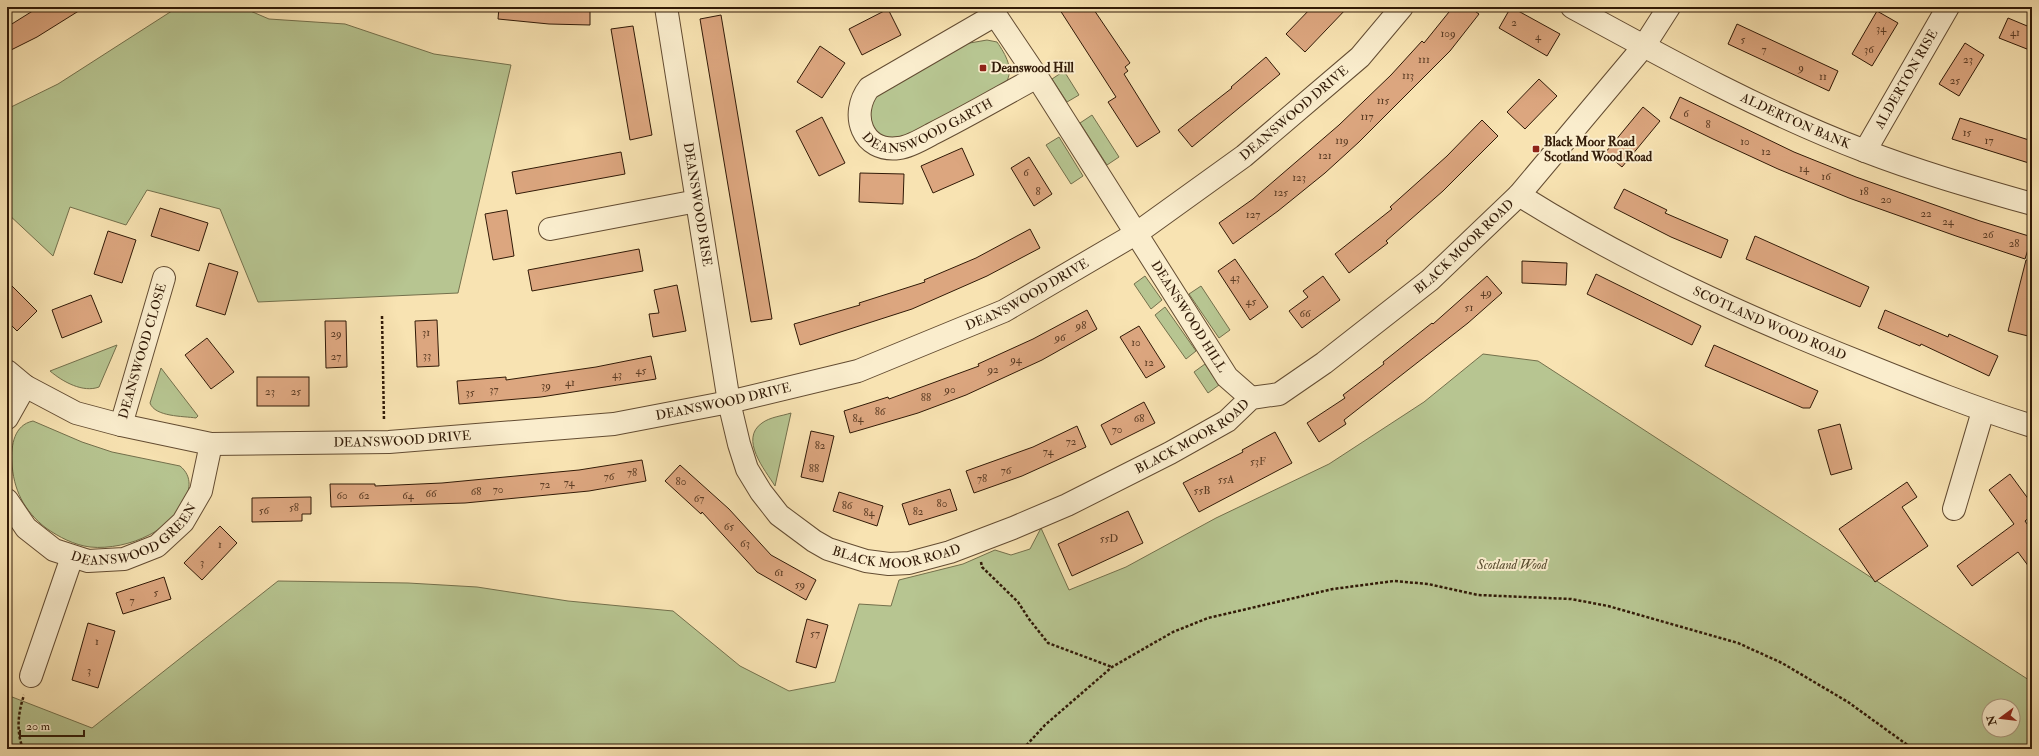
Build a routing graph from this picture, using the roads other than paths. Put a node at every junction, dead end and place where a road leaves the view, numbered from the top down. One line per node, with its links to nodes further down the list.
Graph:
1 (666, 7): 11 (street, DEANSWOOD RISE)
2 (1402, 7): 14 (street, DEANSWOOD DRIVE)
3 (1572, 7): 7 (street, ALDERTON BANK)
4 (1669, 7): 7 (street, BLACK MOOR ROAD)
5 (1948, 7): 9 (street, ALDERTON RISE)
6 (993, 11): 8 (street, DEANSWOOD HILL); 8 (street, DEANSWOOD GARTH)
7 (1644, 46): 9 (street, ALDERTON BANK); 10 (street, BLACK MOOR ROAD)
8 (1037, 77): 14 (street, DEANSWOOD HILL)
9 (1865, 151): 12 (street, ALDERTON BANK)
10 (1519, 195): 18 (street, BLACK MOOR ROAD); 20 (street, SCOTLAND WOOD ROAD)
11 (697, 201): 13 (street); 19 (street, DEANSWOOD RISE)
12 (2032, 204)
13 (550, 229)
14 (1137, 233): 18 (street, DEANSWOOD HILL); 19 (street, DEANSWOOD DRIVE)
15 (164, 278): 22 (street, DEANSWOOD CLOSE)
16 (7, 371): 17 (street, DEANSWOOD DRIVE)
17 (25, 386): 21 (street); 22 (street, DEANSWOOD DRIVE)
18 (1251, 398): 19 (street, BLACK MOOR ROAD)
19 (729, 402): 24 (street, DEANSWOOD DRIVE)
20 (1983, 411): 23 (street, SCOTLAND WOOD ROAD); 26 (street)
21 (7, 418)
22 (121, 425): 24 (street, DEANSWOOD DRIVE)
23 (2032, 426)
24 (211, 444): 27 (street, DEANSWOOD GREEN)
25 (7, 500): 27 (street, DEANSWOOD GREEN)
26 (1954, 509)
27 (72, 557): 28 (street)
28 (32, 676)

